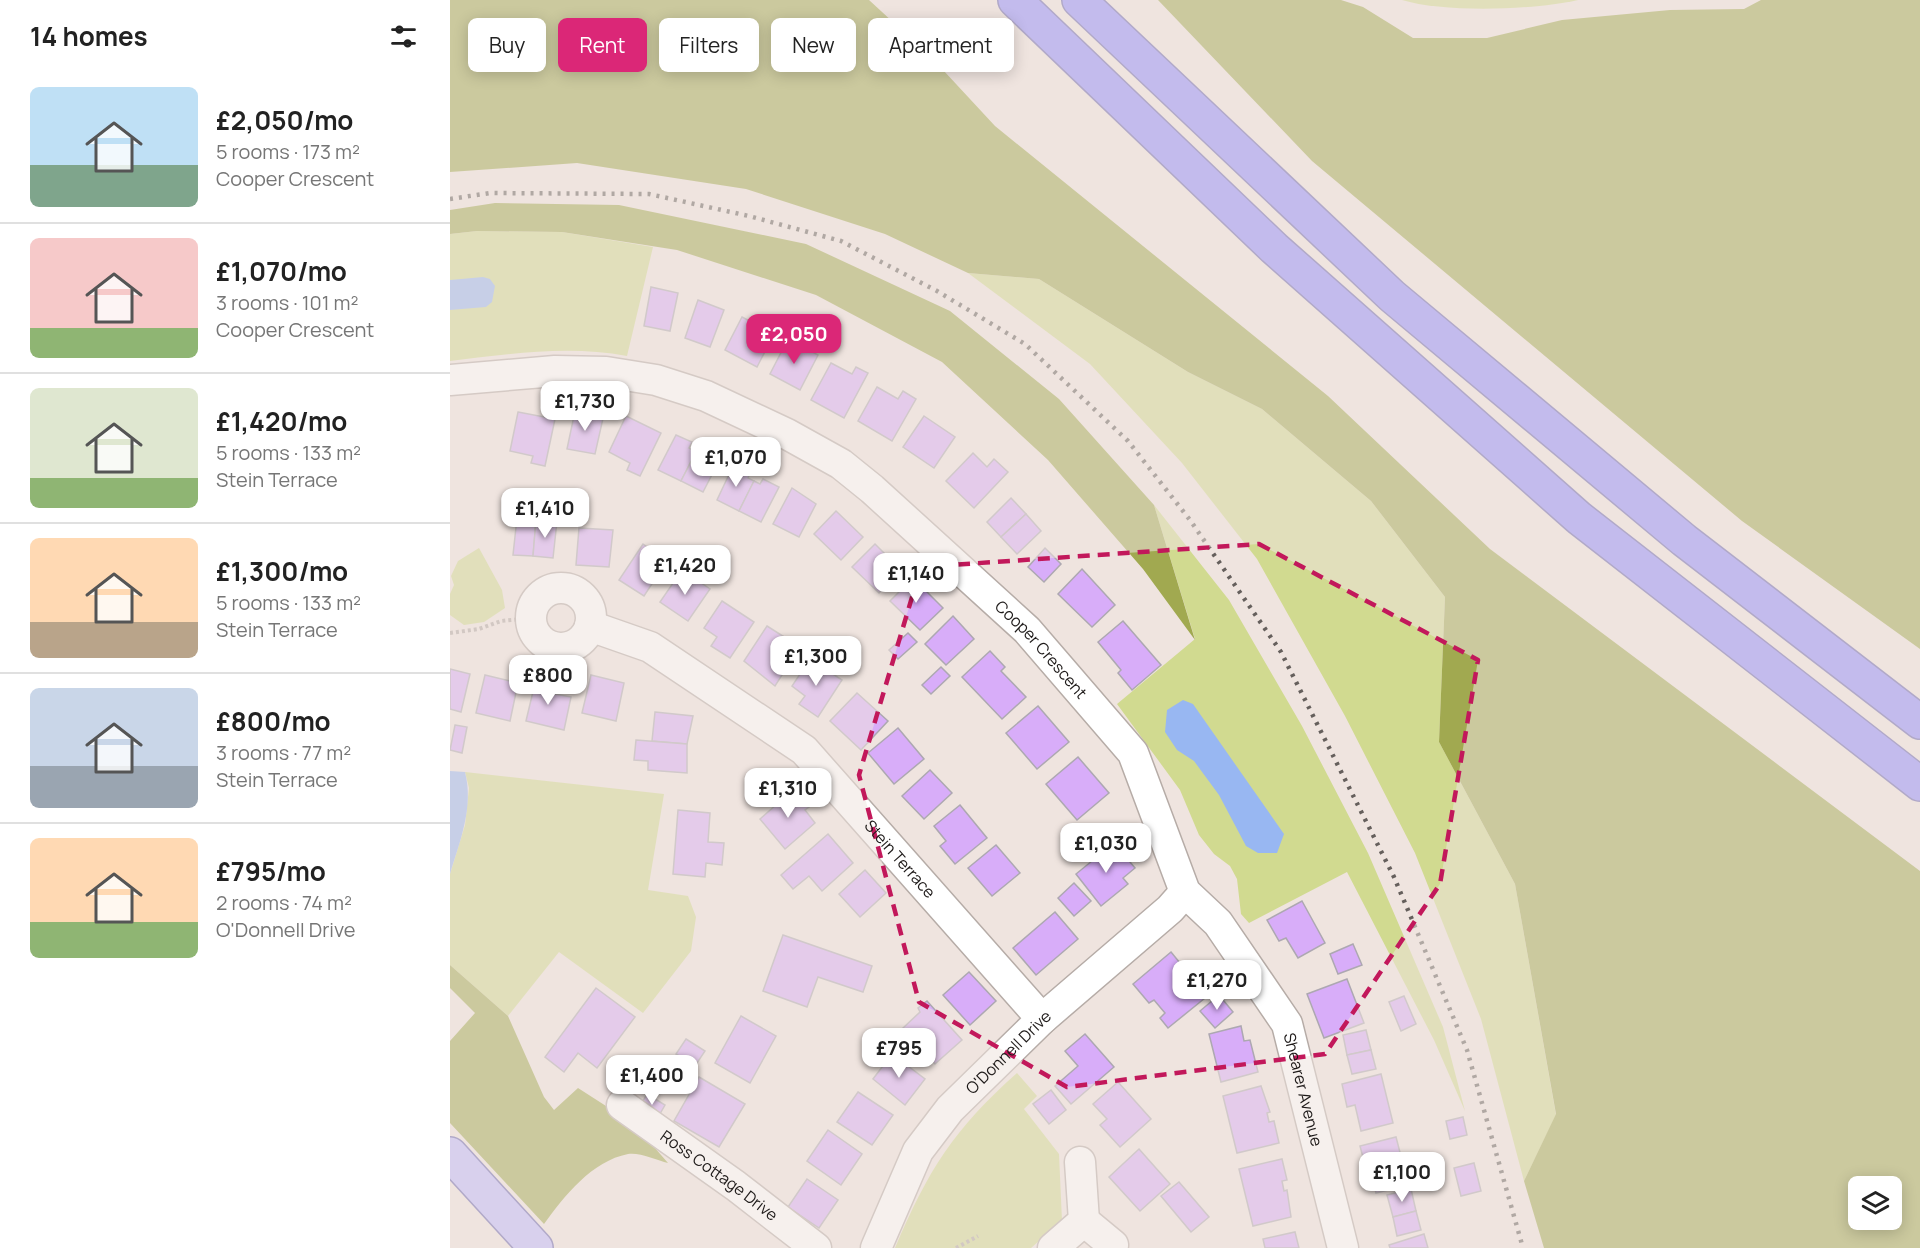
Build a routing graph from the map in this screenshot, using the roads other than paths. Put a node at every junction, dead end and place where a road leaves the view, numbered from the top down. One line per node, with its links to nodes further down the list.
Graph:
1 (1015, 0): 6 (highway)
2 (1079, 0): 5 (highway)
3 (450, 380): 7 (street, Cooper Crescent)
4 (590, 626): 4 (street); 8 (street, Stein Terrace)
5 (1920, 722)
6 (1920, 784)
7 (1185, 891): 8 (street, O'Donnell Drive); 18 (street, Shearer Avenue)
8 (1042, 1019): 16 (street, O'Donnell Drive)
9 (622, 1105): 15 (street, Ross Cottage Drive)
10 (450, 1154): 13 (main road)
11 (1080, 1162): 12 (street)
12 (1084, 1221): 14 (street); 17 (street)
13 (524, 1243)
14 (1113, 1245)
15 (816, 1248)
16 (876, 1248)
17 (1053, 1248)
18 (1343, 1248)

